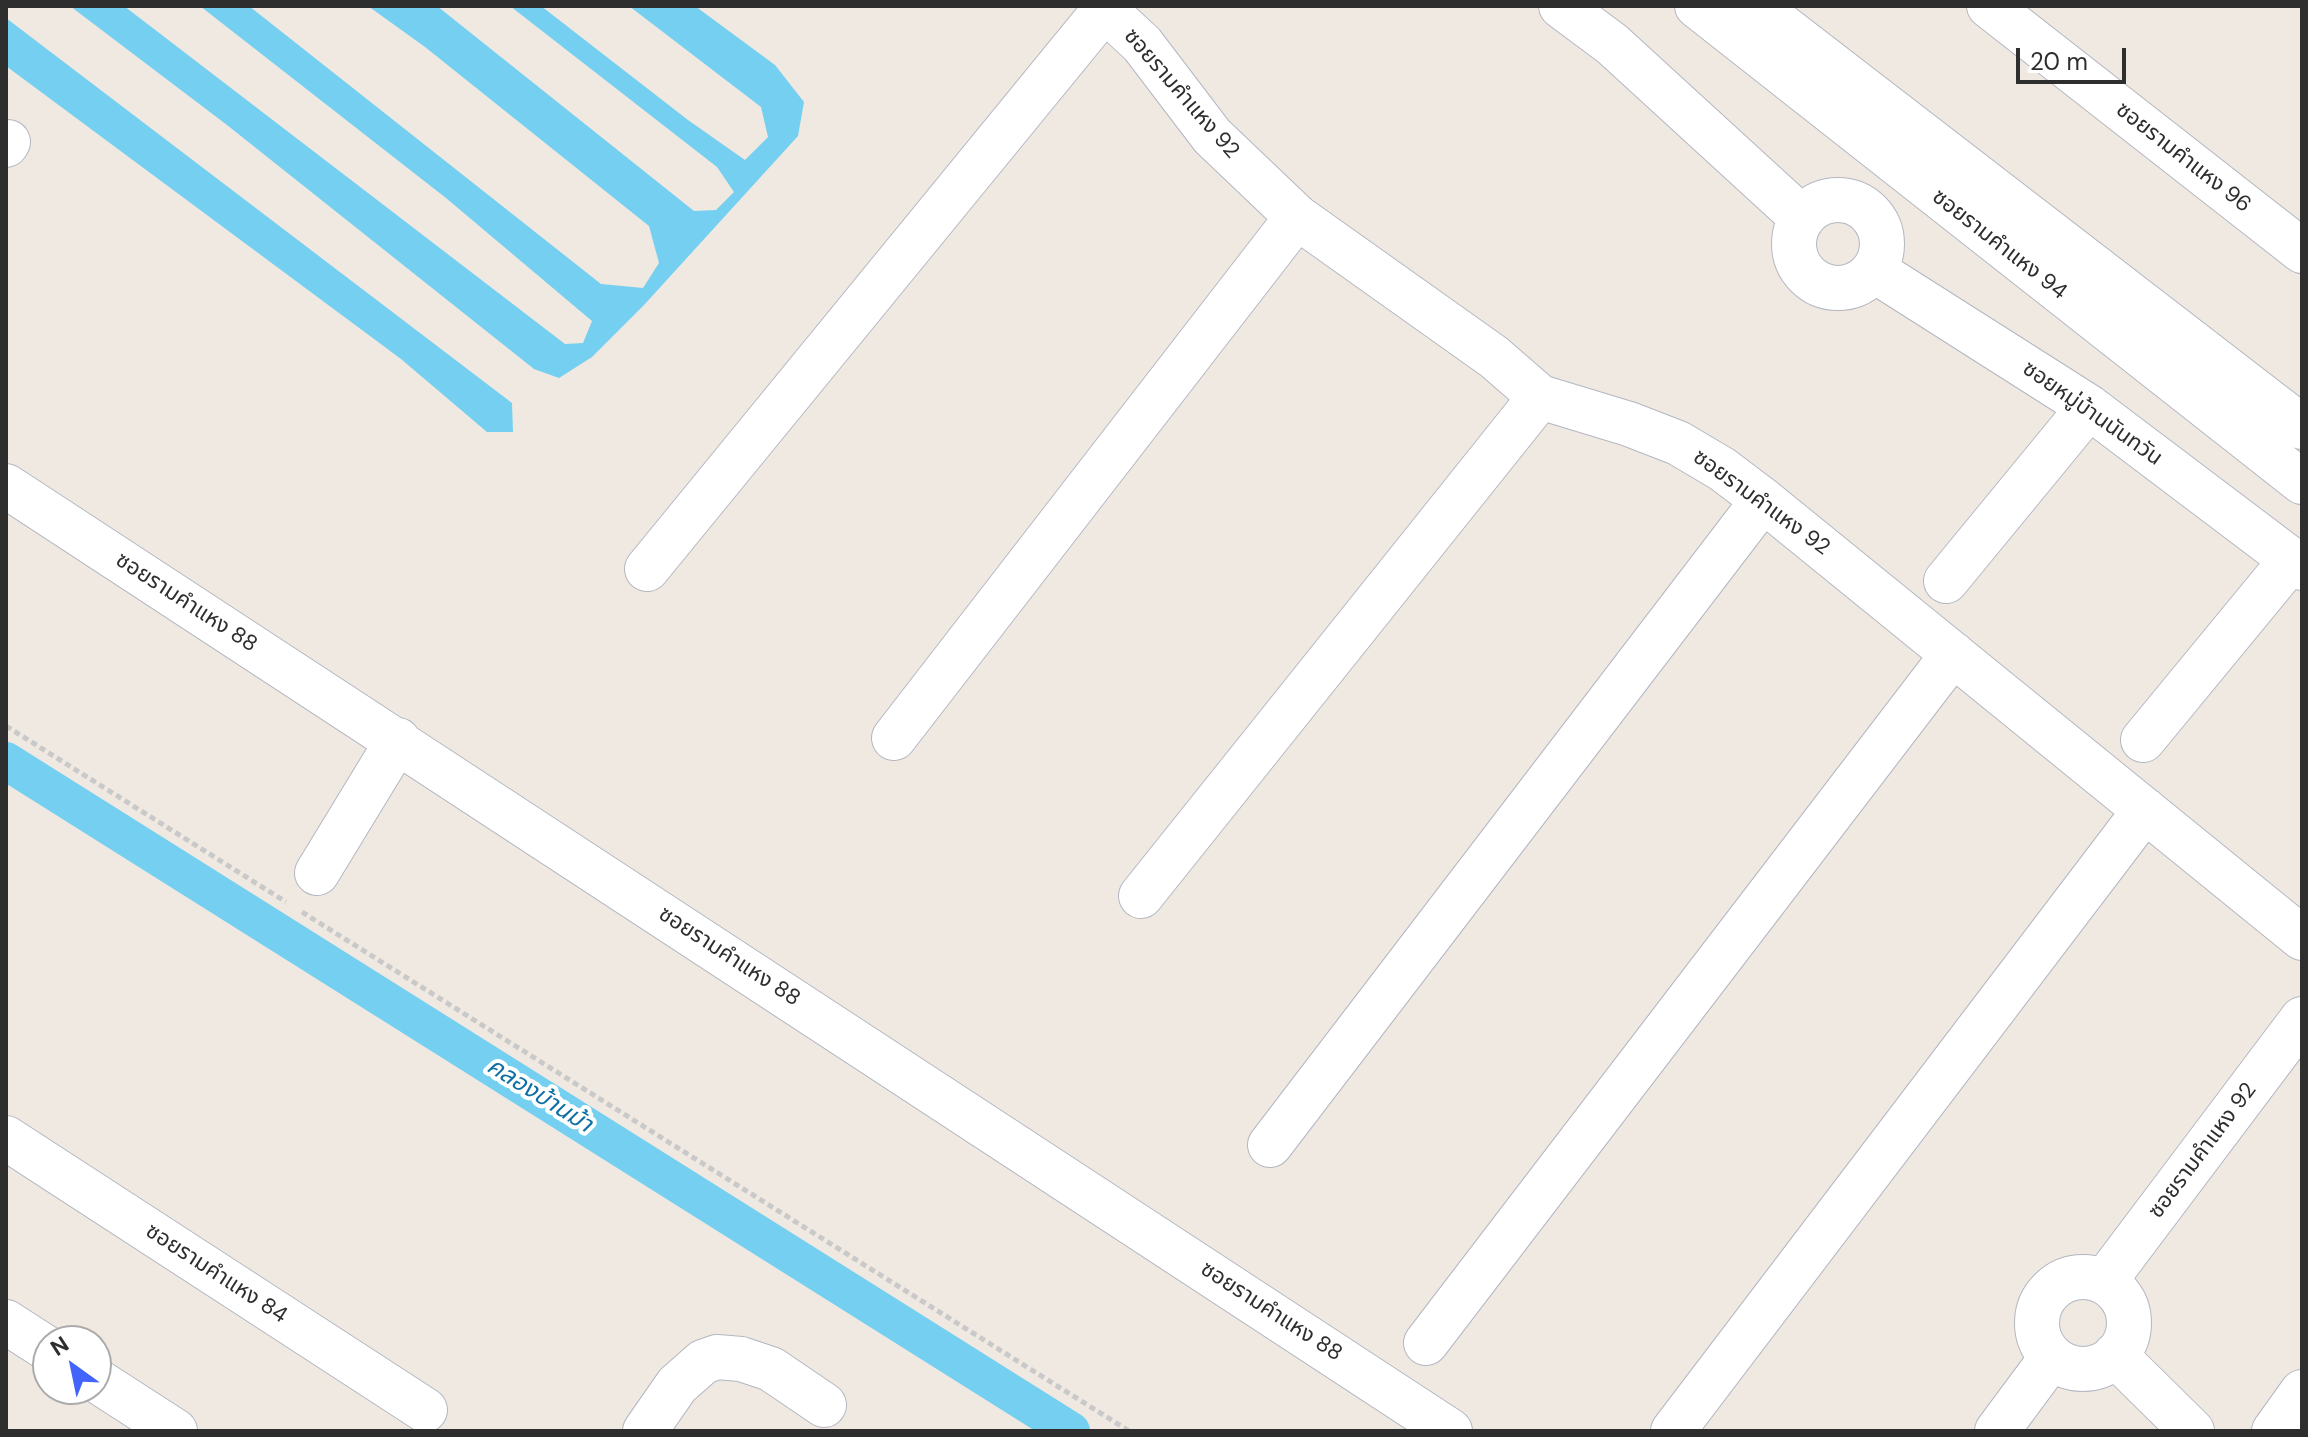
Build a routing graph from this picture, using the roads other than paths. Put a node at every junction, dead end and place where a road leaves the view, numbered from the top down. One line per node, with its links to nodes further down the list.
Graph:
1 (1561, 6): 7 (street)
2 (1697, 6): 13 (street, ซอยรามคําแหง 94)
3 (1756, 6): 12 (street, ซอยรามคําแหง 94)
4 (1989, 6): 8 (street, ซอยรามคําแหง 96)
5 (1103, 8): 6 (street, ซอยรามคําแหง 92); 17 (street)
6 (1297, 217): 10 (street, ซอยรามคําแหง 92); 20 (street)
7 (1802, 218): 9 (street); 9 (street)
8 (2302, 251)
9 (1875, 271): 11 (street, ซอยหมู่บ้านนันทวัน)
10 (1540, 397): 15 (street, ซอยรามคําแหง 92); 25 (street)
11 (2089, 407): 16 (street, ซอยหมู่บ้านนันทวัน); 18 (street)
12 (2302, 427)
13 (2302, 482)
14 (6, 486): 21 (street, ซอยรามคำแหง 88)
15 (1763, 500): 19 (street, ซอยรามคําแหง 92); 29 (street)
16 (2297, 563): 22 (street)
17 (647, 569)
18 (1946, 581)
19 (1953, 654): 23 (street, ซอยรามคําแหง 92); 33 (street)
20 (894, 738)
21 (398, 740): 24 (street); 42 (street, ซอยรามคำแหง 88)
22 (2143, 740)
23 (2145, 810): 26 (street, ซอยรามคําแหง 92); 43 (street)
24 (317, 873)
25 (1141, 896)
26 (2302, 938)
27 (2302, 1019): 30 (street, ซอยรามคําแหง 92)
28 (6, 1138): 39 (street, ซอยรามคำแหง 84)
29 (1270, 1145)
30 (2104, 1282): 34 (street); 35 (street)
31 (6, 1322): 32 (street)
32 (32, 1339)
33 (1426, 1343)
34 (2115, 1355): 35 (street); 45 (street)
35 (2052, 1357): 44 (street)
36 (112, 1390): 40 (street)
37 (2302, 1392): 46 (street)
38 (824, 1405): 41 (street)
39 (425, 1410)
40 (175, 1431)
41 (645, 1431)
42 (1450, 1431)
43 (1673, 1431)
44 (1997, 1431)
45 (2192, 1431)
46 (2274, 1431)

